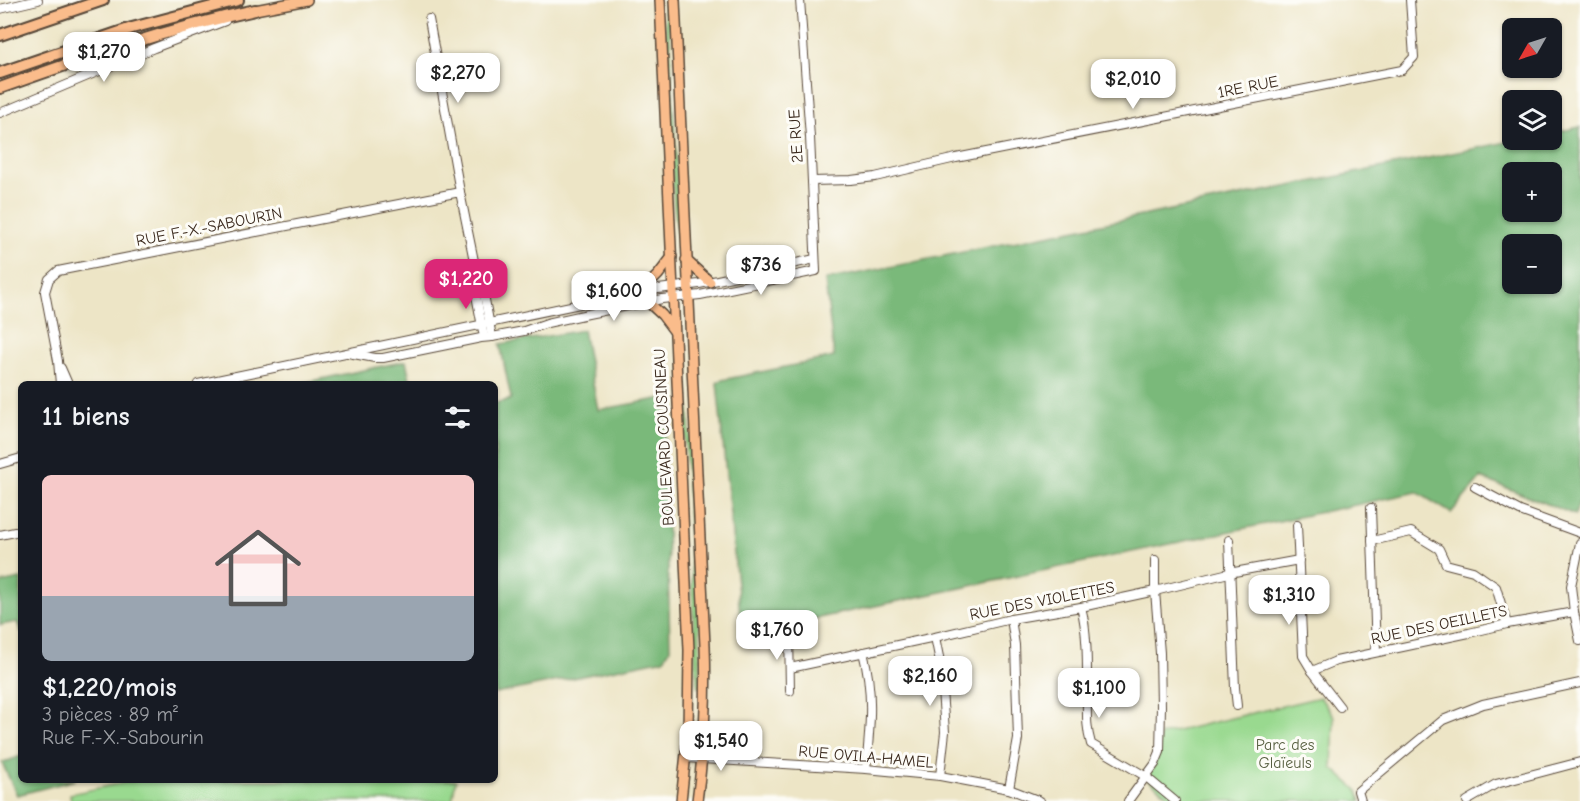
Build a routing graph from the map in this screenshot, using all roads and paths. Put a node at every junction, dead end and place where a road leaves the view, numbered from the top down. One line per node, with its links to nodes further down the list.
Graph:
1 (38, 0): 9 (street)
2 (103, 0): 12 (highway)
3 (238, 0): 13 (highway)
4 (307, 0): 10 (main road)
5 (660, 0): 18 (main road, BOULEVARD COUSINEAU)
6 (675, 0): 20 (main road, BOULEVARD COUSINEAU)
7 (800, 0): 16 (street, 2E RUE)
8 (1410, 0): 16 (street, 1RE RUE)
9 (0, 9)
10 (255, 10): 14 (highway); 15 (street)
11 (429, 19): 17 (street)
12 (0, 35)
13 (0, 73)
14 (0, 88)
15 (0, 113)
16 (812, 181): 19 (street, 2E RUE)
17 (460, 192): 28 (street); 32 (street, RUE F.-X.-SABOURIN)
18 (672, 257): 23 (main road, BOULEVARD COUSINEAU); 24 (main road)
19 (815, 259): 21 (street); 25 (street, 2E RUE)
20 (686, 260): 21 (main road); 22 (main road, BOULEVARD COUSINEAU)
21 (710, 282): 22 (street)
22 (688, 286): 23 (street); 25 (main road, BOULEVARD COUSINEAU)
23 (674, 287): 24 (street); 26 (main road, BOULEVARD COUSINEAU)
24 (642, 291): 28 (street)
25 (688, 297): 26 (street); 67 (main road, BOULEVARD COUSINEAU)
26 (674, 298): 27 (street); 29 (main road, BOULEVARD COUSINEAU)
27 (648, 302): 29 (main road); 30 (street)
28 (486, 324): 30 (street); 31 (street)
29 (674, 331): 66 (main road, BOULEVARD COUSINEAU)
30 (488, 337): 31 (street)
31 (348, 353): 35 (street)
32 (58, 362): 33 (street, RUE F.-X.-SABOURIN); 34 (street, RUE F.-X.-SABOURIN)
33 (60, 381)
34 (67, 381)
35 (213, 381)
36 (18, 459): 37 (street)
37 (0, 464)
38 (1475, 487): 42 (street)
39 (1371, 508): 45 (street)
40 (1297, 525): 48 (street)
41 (15, 532): 43 (street)
42 (1580, 533)
43 (0, 535)
44 (1228, 540): 49 (street)
45 (1372, 541): 54 (street); 59 (street)
46 (1580, 543): 52 (street)
47 (1155, 560): 50 (street)
48 (1299, 560): 49 (street, RUE DES VIOLETTES); 61 (street)
49 (1229, 573): 50 (street, RUE DES VIOLETTES); 64 (street)
50 (1155, 591): 51 (street, RUE DES VIOLETTES); 71 (street)
51 (1081, 607): 53 (street, RUE DES VIOLETTES); 71 (street)
52 (1574, 612): 54 (street, RUE DES OEILLETS); 57 (street)
53 (1011, 619): 56 (street, RUE DES VIOLETTES); 72 (street)
54 (1507, 624): 59 (street, RUE DES OEILLETS)
55 (789, 630): 60 (street)
56 (935, 638): 58 (street, RUE DES VIOLETTES); 70 (street)
57 (1580, 641)
58 (863, 651): 60 (street, RUE DES VIOLETTES); 69 (street)
59 (1376, 652): 61 (street, RUE DES OEILLETS)
60 (790, 668): 63 (street)
61 (1312, 671): 65 (street)
62 (1580, 683): 78 (street)
63 (790, 691)
64 (1237, 706)
65 (1340, 707)
66 (686, 758): 67 (street, RUE OVILA-HAMEL); 73 (main road, BOULEVARD COUSINEAU)
67 (702, 758): 69 (street, RUE OVILA-HAMEL); 74 (main road, BOULEVARD COUSINEAU)
68 (1580, 762): 79 (street)
69 (866, 769): 70 (street, RUE OVILA-HAMEL)
70 (940, 776): 72 (street, RUE OVILA-HAMEL)
71 (1145, 777): 76 (street); 77 (street)
72 (1009, 789): 75 (street, RUE OVILA-HAMEL)
73 (681, 801)
74 (697, 801)
75 (1040, 801)
76 (1128, 801)
77 (1175, 801)
78 (1361, 801)
79 (1467, 801)

